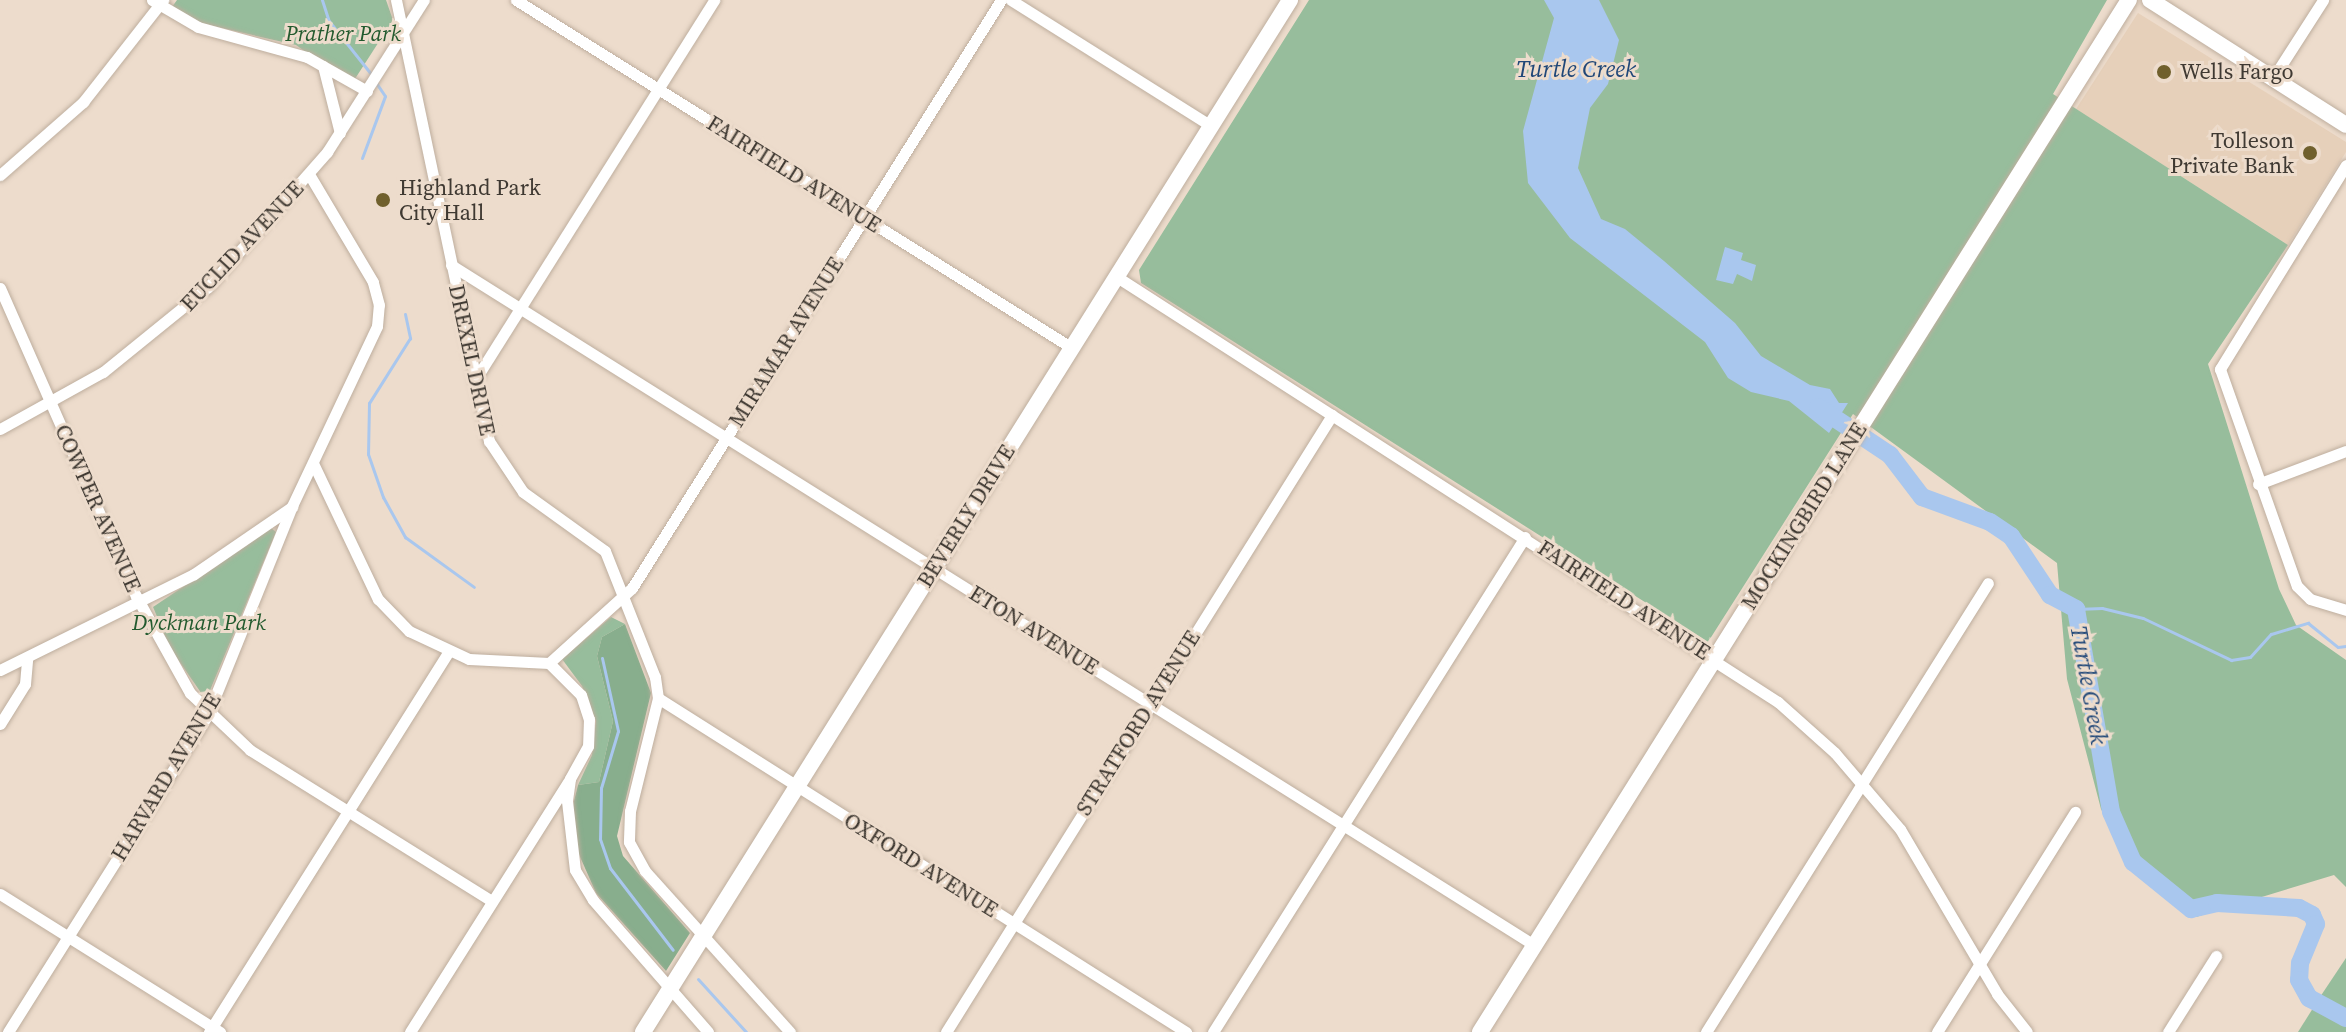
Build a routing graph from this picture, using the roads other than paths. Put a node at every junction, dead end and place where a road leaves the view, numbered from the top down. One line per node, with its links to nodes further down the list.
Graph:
1 (396, 0): 12 (street, DREXEL DRIVE)
2 (424, 0): 12 (street, EUCLID AVENUE)
3 (516, 0): 16 (street, FAIRFIELD AVENUE)
4 (714, 0): 16 (street)
5 (1001, 0): 23 (street, MIRAMAR AVENUE)
6 (1011, 0): 18 (street)
7 (1290, 0): 18 (main road, BEVERLY DRIVE)
8 (2129, 0): 45 (main road, MOCKINGBIRD LANE)
9 (2150, 0): 14 (main road)
10 (2323, 0): 14 (street)
11 (158, 2): 13 (street); 22 (street)
12 (404, 30): 15 (street, EUCLID AVENUE); 24 (street, DREXEL DRIVE)
13 (323, 66): 15 (street); 19 (street)
14 (2273, 78): 17 (main road)
15 (368, 89): 19 (street, EUCLID AVENUE)
16 (658, 89): 23 (street, FAIRFIELD AVENUE); 27 (street)
17 (2346, 125)
18 (1211, 126): 25 (main road, BEVERLY DRIVE)
19 (340, 133): 21 (street, EUCLID AVENUE)
20 (2346, 165): 36 (street)
21 (309, 174): 30 (street, EUCLID AVENUE); 35 (street, HARVARD AVENUE)
22 (0, 175)
23 (864, 218): 28 (street, FAIRFIELD AVENUE); 33 (street, MIRAMAR AVENUE)
24 (451, 265): 27 (street, ETON AVENUE); 29 (street, DREXEL DRIVE)
25 (1117, 277): 28 (main road, BEVERLY DRIVE); 31 (street, FAIRFIELD AVENUE)
26 (0, 288): 30 (street, COWPER AVENUE)
27 (520, 307): 29 (street); 33 (street, ETON AVENUE)
28 (1072, 348): 39 (main road, BEVERLY DRIVE)
29 (475, 380): 41 (street, DREXEL DRIVE)
30 (53, 404): 32 (street, EUCLID AVENUE); 42 (street, COWPER AVENUE)
31 (1332, 415): 38 (street, FAIRFIELD AVENUE); 50 (street, STRATFORD AVENUE)
32 (0, 429)
33 (727, 437): 39 (street, ETON AVENUE); 41 (street, MIRAMAR AVENUE)
34 (2346, 451): 36 (street)
35 (313, 463): 37 (street, HARVARD AVENUE); 44 (street)
36 (2258, 484): 43 (street)
37 (292, 506): 42 (street); 51 (street, HARVARD AVENUE)
38 (1525, 537): 45 (street, FAIRFIELD AVENUE); 58 (street)
39 (934, 567): 50 (street, ETON AVENUE); 55 (main road, BEVERLY DRIVE)
40 (1988, 583): 54 (street)
41 (624, 597): 47 (street, MIRAMAR AVENUE); 49 (street, DREXEL DRIVE)
42 (140, 604): 46 (street); 51 (street, COWPER AVENUE)
43 (2346, 610)
44 (448, 652): 47 (street); 56 (street)
45 (1714, 658): 54 (street, FAIRFIELD AVENUE); 64 (main road, MOCKINGBIRD LANE)
46 (27, 659): 48 (street); 52 (street)
47 (549, 663): 53 (street)
48 (0, 670)
49 (658, 698): 55 (street, OXFORD AVENUE); 63 (street)
50 (1151, 702): 58 (street, ETON AVENUE); 61 (street, STRATFORD AVENUE)
51 (208, 714): 56 (street, COWPER AVENUE); 62 (street, HARVARD AVENUE)
52 (0, 724)
53 (570, 779): 60 (street); 67 (street)
54 (1862, 783): 66 (street, FAIRFIELD AVENUE); 78 (street)
55 (797, 786): 61 (street, OXFORD AVENUE); 63 (main road, BEVERLY DRIVE)
56 (347, 812): 60 (street, COWPER AVENUE); 68 (street)
57 (2075, 812): 66 (street)
58 (1344, 825): 64 (street, ETON AVENUE); 76 (street)
59 (0, 894): 62 (street)
60 (492, 901): 70 (street)
61 (1013, 923): 74 (street, STRATFORD AVENUE); 75 (street, OXFORD AVENUE)
62 (68, 936): 68 (street); 69 (street, HARVARD AVENUE)
63 (703, 936): 67 (main road, BEVERLY DRIVE); 73 (street)
64 (1534, 945): 77 (main road, MOCKINGBIRD LANE)
65 (2216, 956): 81 (street)
66 (1980, 964): 79 (street); 80 (street, FAIRFIELD AVENUE)
67 (670, 988): 71 (main road, BEVERLY DRIVE); 72 (street)
68 (214, 1030)
69 (8, 1032)
70 (410, 1032)
71 (643, 1032)
72 (708, 1032)
73 (790, 1032)
74 (946, 1032)
75 (1186, 1032)
76 (1213, 1032)
77 (1480, 1032)
78 (1706, 1032)
79 (1937, 1032)
80 (2027, 1032)
81 (2168, 1032)

